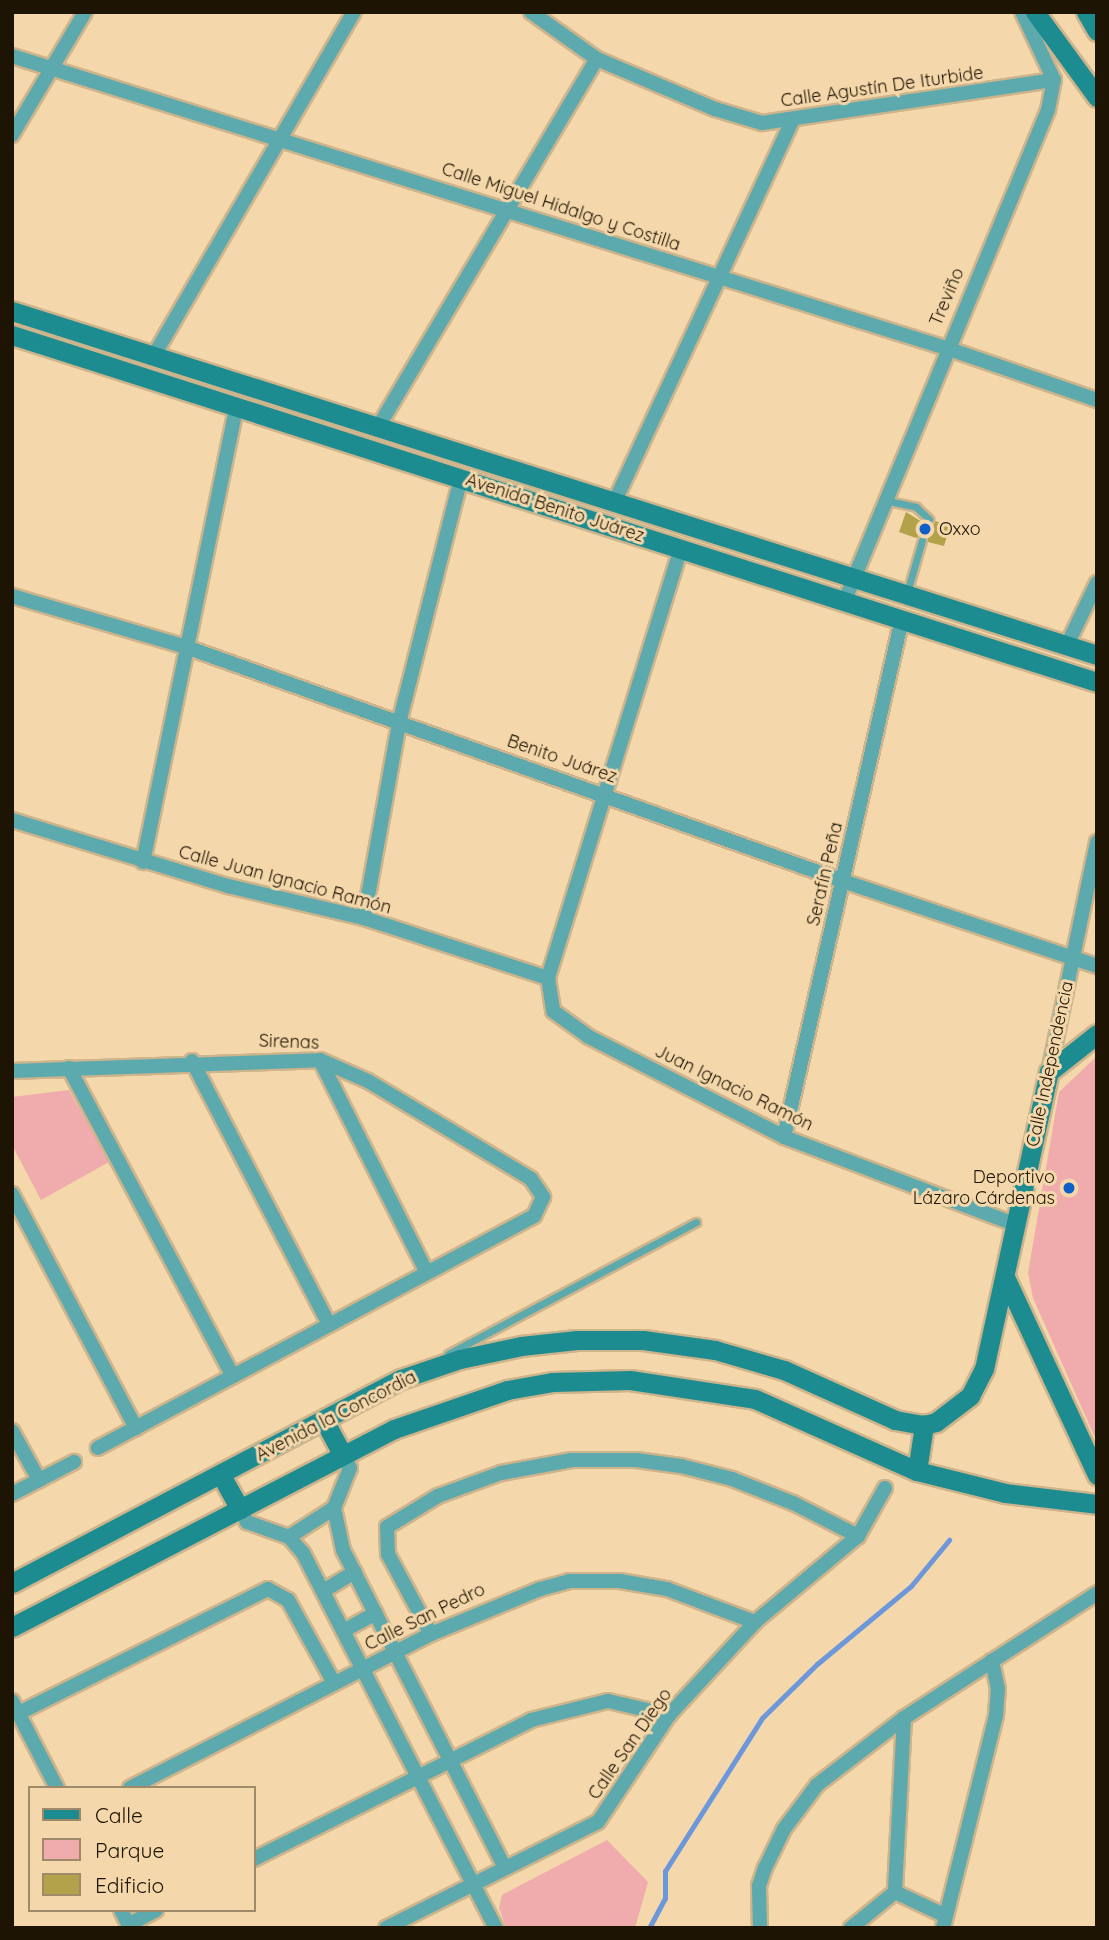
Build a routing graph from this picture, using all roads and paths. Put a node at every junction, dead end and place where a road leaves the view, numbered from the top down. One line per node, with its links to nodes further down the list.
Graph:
1 (85, 12): 10 (street)
2 (354, 12): 15 (street)
3 (531, 12): 9 (street, Calle Agustín De Iturbide)
4 (1022, 12): 11 (street)
5 (1035, 12): 12 (main road)
6 (1086, 12): 7 (main road)
7 (1097, 31)
8 (12, 56): 10 (street, Calle Miguel Hidalgo y Costilla)
9 (597, 59): 13 (street, Calle Agustín De Iturbide); 16 (street)
10 (51, 68): 14 (street); 15 (street, Calle Miguel Hidalgo y Costilla)
11 (1054, 80): 13 (street, Calle Agustín De Iturbide); 20 (street, Treviño)
12 (1097, 97)
13 (792, 121): 17 (street)
14 (12, 135)
15 (283, 138): 16 (street, Calle Miguel Hidalgo y Costilla); 21 (street)
16 (506, 208): 17 (street, Calle Miguel Hidalgo y Costilla); 24 (street)
17 (717, 277): 20 (street, Calle Miguel Hidalgo y Costilla); 27 (street)
18 (12, 312): 21 (main road, Avenida Benito Juárez)
19 (12, 335): 23 (main road, Avenida Benito Juárez)
20 (946, 348): 22 (street, Calle Miguel Hidalgo y Costilla); 26 (street, Treviño)
21 (153, 357): 24 (main road, Avenida Benito Juárez)
22 (1097, 400)
23 (236, 407): 25 (main road, Avenida Benito Juárez); 38 (street)
24 (377, 429): 27 (main road, Avenida Benito Juárez)
25 (461, 478): 30 (main road, Avenida Benito Juárez); 41 (street)
26 (883, 500): 28 (lane); 31 (street, Treviño)
27 (614, 503): 31 (main road, Avenida Benito Juárez)
28 (929, 519)
29 (922, 540): 33 (lane)
30 (681, 548): 35 (main road, Avenida Benito Juárez); 42 (street)
31 (854, 577): 33 (main road, Avenida Benito Juárez); 35 (street, Treviño)
32 (1097, 583): 37 (street)
33 (907, 594): 37 (main road, Avenida Benito Juárez)
34 (12, 596): 38 (street, Benito Juárez)
35 (845, 600): 36 (main road, Avenida Benito Juárez)
36 (902, 619): 40 (main road, Avenida Benito Juárez); 46 (street, Serafín Peña)
37 (1067, 645): 39 (main road, Avenida Benito Juárez)
38 (186, 647): 41 (street, Benito Juárez); 45 (street)
39 (1097, 655)
40 (1097, 682)
41 (399, 723): 42 (street, Benito Juárez); 47 (street)
42 (604, 793): 46 (street, Benito Juárez); 50 (street)
43 (12, 820): 45 (street, Calle Juan Ignacio Ramón)
44 (1097, 842): 48 (street, Calle Independencia)
45 (144, 862): 47 (street, Calle Juan Ignacio Ramón)
46 (843, 881): 48 (street, Benito Juárez); 57 (street, Serafín Peña)
47 (364, 918): 50 (street, Calle Juan Ignacio Ramón)
48 (1072, 960): 49 (street, Benito Juárez); 56 (street, Calle Independencia)
49 (1097, 966)
50 (548, 978): 57 (street, Juan Ignacio Ramón)
51 (1097, 1034): 56 (main road)
52 (320, 1060): 53 (street, Sirenas); 61 (street); 61 (street, Sirenas)
53 (192, 1062): 54 (street, Sirenas); 63 (street)
54 (69, 1068): 55 (street, Sirenas); 64 (street)
55 (12, 1071)
56 (1049, 1072): 60 (main road, Calle Independencia)
57 (784, 1136): 60 (street, Juan Ignacio Ramón)
58 (12, 1194): 68 (street)
59 (696, 1222): 65 (lane)
60 (1017, 1225): 62 (main road, Calle Independencia)
61 (426, 1271): 63 (street)
62 (1006, 1279): 67 (main road, Calle Independencia); 75 (main road)
63 (329, 1324): 64 (street)
64 (233, 1376): 68 (street)
65 (401, 1379): 66 (main road, Avenida la Concordia); 67 (main road, Avenida la Concordia)
66 (324, 1420): 71 (main road); 74 (main road, Avenida la Concordia)
67 (924, 1425): 73 (main road)
68 (136, 1428): 70 (street)
69 (12, 1431): 76 (street)
70 (98, 1448)
71 (342, 1454): 73 (main road, Avenida la Concordia); 80 (street); 81 (main road, Avenida la Concordia)
72 (74, 1462): 76 (street)
73 (917, 1471): 79 (main road, Avenida la Concordia)
74 (221, 1475): 81 (main road); 85 (main road, Avenida la Concordia)
75 (1097, 1475)
76 (39, 1480): 78 (street)
77 (885, 1488): 82 (street, Calle San Diego)
78 (12, 1494)
79 (1097, 1504)
80 (334, 1508): 83 (street); 84 (street)
81 (240, 1509): 83 (street); 90 (main road, Avenida la Concordia)
82 (858, 1536): 89 (street, Calle San Diego); 92 (street)
83 (289, 1537): 86 (street)
84 (355, 1572): 86 (street); 88 (street)
85 (12, 1583)
86 (323, 1591): 91 (street)
87 (1097, 1593): 94 (street)
88 (376, 1613): 91 (street); 93 (street)
89 (755, 1622): 92 (street, Calle San Pedro); 98 (street, Calle San Diego)
90 (12, 1627)
91 (345, 1630): 95 (street)
92 (431, 1634): 93 (street, Calle San Pedro)
93 (396, 1651): 95 (street, Calle San Pedro); 100 (street)
94 (992, 1661): 99 (street); 109 (street)
95 (365, 1668): 96 (street, Calle San Pedro); 101 (street)
96 (334, 1683): 97 (street); 103 (street, Calle San Pedro)
97 (15, 1707): 102 (street)
98 (669, 1716): 100 (street); 105 (street, Calle San Diego)
99 (904, 1718): 107 (street); 113 (street)
100 (451, 1758): 101 (street); 105 (street)
101 (420, 1773): 104 (street); 106 (street)
102 (56, 1786)
103 (134, 1786)
104 (256, 1858)
105 (505, 1868): 106 (street, Calle San Diego)
106 (474, 1883): 111 (street, Calle San Diego); 112 (street)
107 (895, 1892): 109 (street); 114 (street)
108 (153, 1912): 110 (street)
109 (944, 1922)
110 (129, 1926)
111 (386, 1928)
112 (496, 1928)
113 (760, 1928)
114 (851, 1928)

